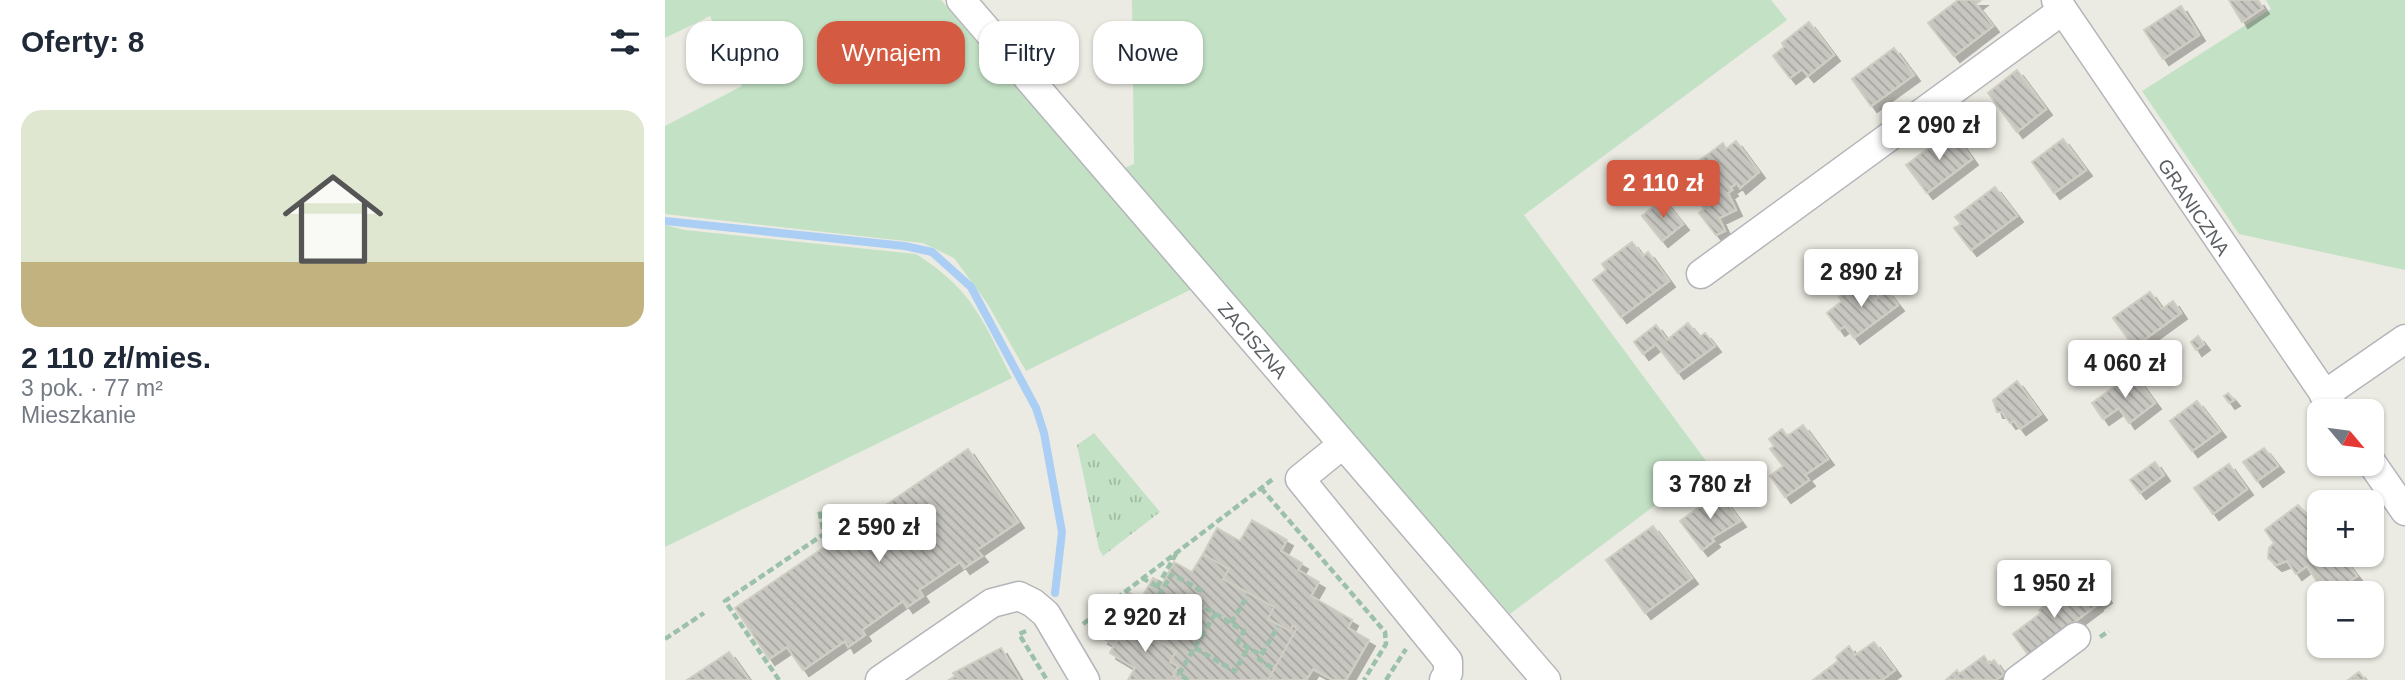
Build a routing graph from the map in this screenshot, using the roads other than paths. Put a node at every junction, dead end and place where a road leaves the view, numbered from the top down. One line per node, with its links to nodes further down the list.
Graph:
1 (961, 0): 7 (street, ZACISZNA)
2 (2059, 5): 3 (street); 5 (street, GRANICZNA)
3 (1701, 274)
4 (2405, 339): 6 (street)
5 (2327, 399)
6 (2335, 399)
7 (1342, 444): 13 (street); 14 (street, ZACISZNA)
8 (2381, 476): 9 (street)
9 (2405, 511)
10 (2076, 637): 15 (street)
11 (880, 680): 12 (street)
12 (1085, 680)
13 (1444, 680)
14 (1546, 680)
15 (2018, 680)

